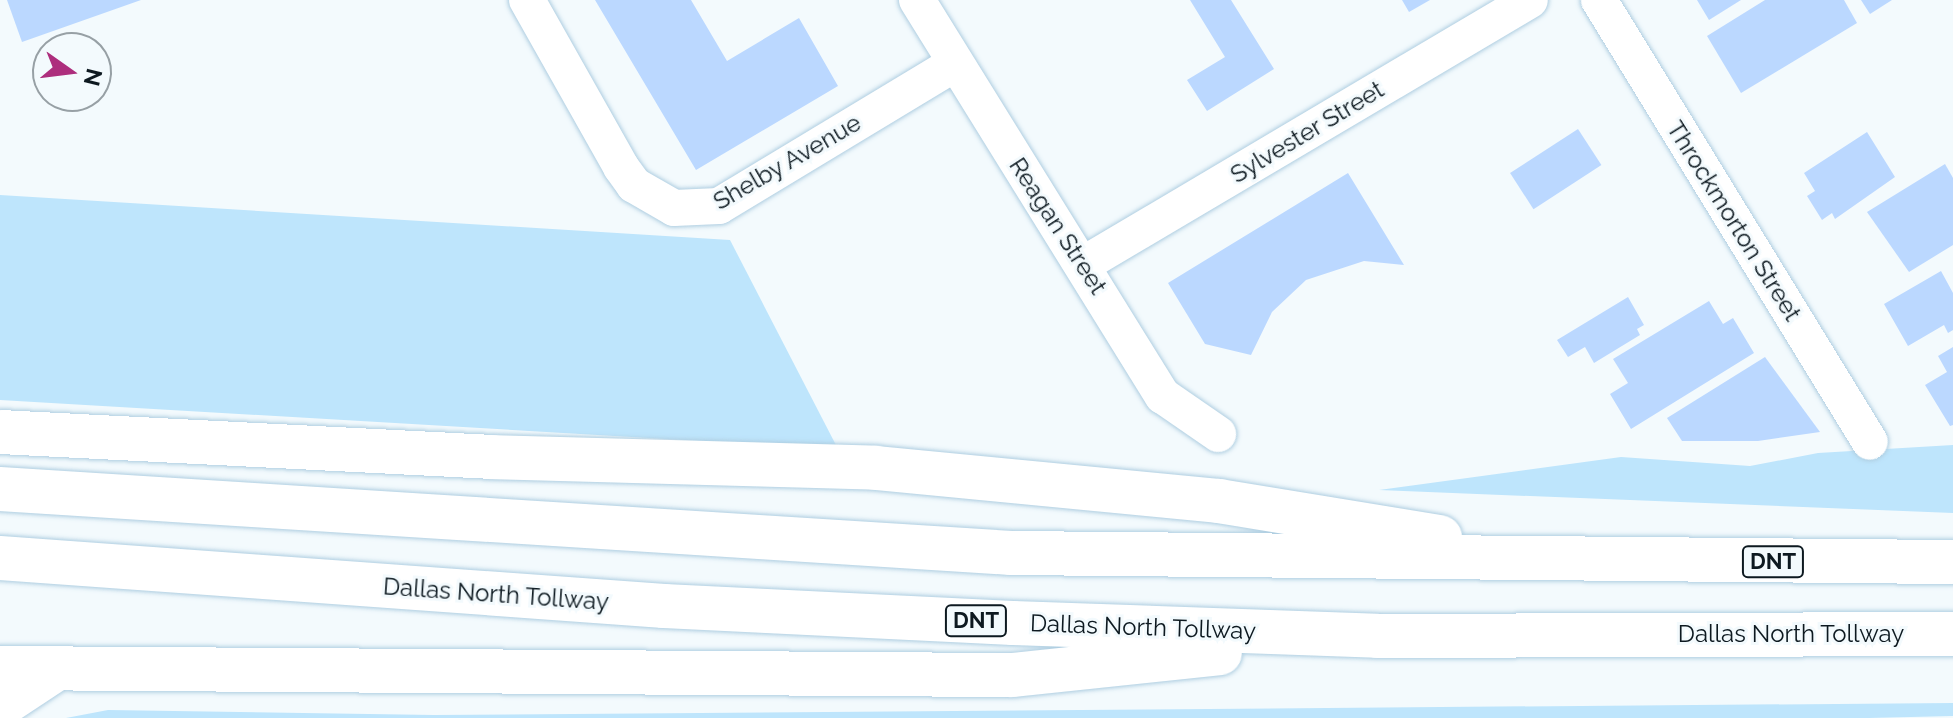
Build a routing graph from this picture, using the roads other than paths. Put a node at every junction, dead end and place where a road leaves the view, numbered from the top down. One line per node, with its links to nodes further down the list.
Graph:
1 (527, 0): 5 (street, Shelby Avenue)
2 (917, 0): 5 (street, Reagan Street)
3 (1530, 0): 6 (street, Sylvester Street)
4 (1599, 0): 9 (street, Throckmorton Street)
5 (954, 64): 6 (street, Reagan Street)
6 (1084, 264): 8 (street, Reagan Street)
7 (0, 432): 12 (highway)
8 (1218, 434)
9 (1870, 442)
10 (0, 489): 12 (highway, DNT)
11 (0, 558): 15 (highway, Dallas North Tollway / DNT)
12 (1593, 561): 13 (highway, DNT)
13 (1953, 562)
14 (1953, 634): 15 (highway, Dallas North Tollway / DNT)
15 (1377, 636): 17 (highway)
16 (0, 668): 17 (highway)
17 (56, 669): 18 (highway)
18 (0, 706)

